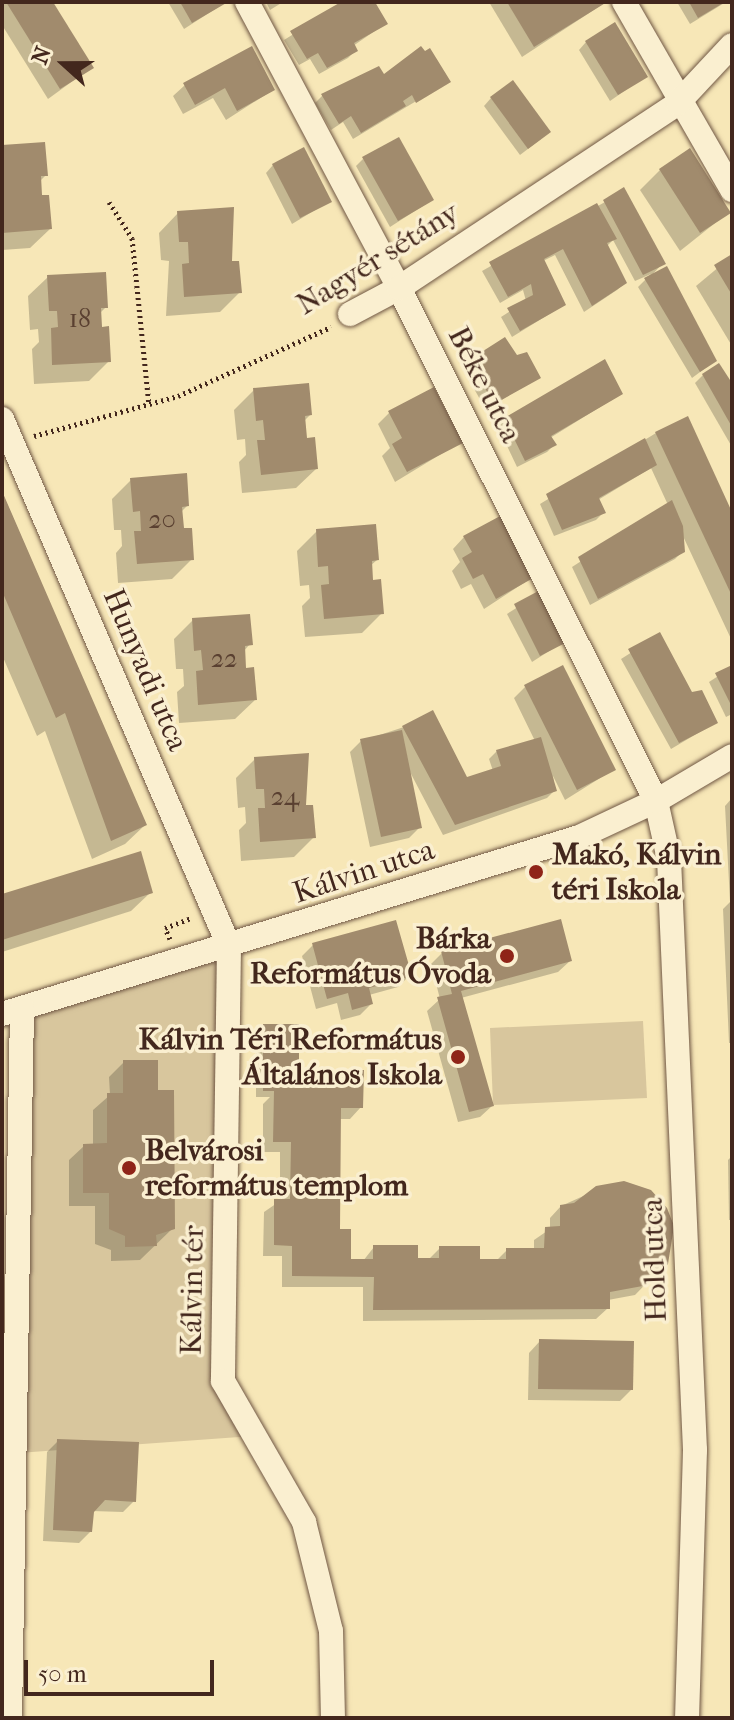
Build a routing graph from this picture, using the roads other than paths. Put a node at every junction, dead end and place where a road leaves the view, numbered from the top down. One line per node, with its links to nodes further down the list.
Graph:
1 (247, 2): 6 (street, Béke utca)
2 (624, 2): 4 (street)
3 (732, 45): 4 (street, Nagyér sétány)
4 (678, 103): 5 (street); 6 (street, Nagyér sétány)
5 (732, 190)
6 (399, 288): 7 (street, Nagyér sétány); 10 (street, Béke utca)
7 (350, 314)
8 (2, 419): 11 (street, Hunyadi utca)
9 (732, 756): 10 (street, Kálvin utca)
10 (656, 801): 11 (street, Kálvin utca); 15 (street, Hold utca)
11 (229, 946): 12 (street, Kálvin utca); 14 (street, Kálvin tér)
12 (12, 1011): 13 (street)
13 (10, 1718)
14 (333, 1718)
15 (687, 1718)

